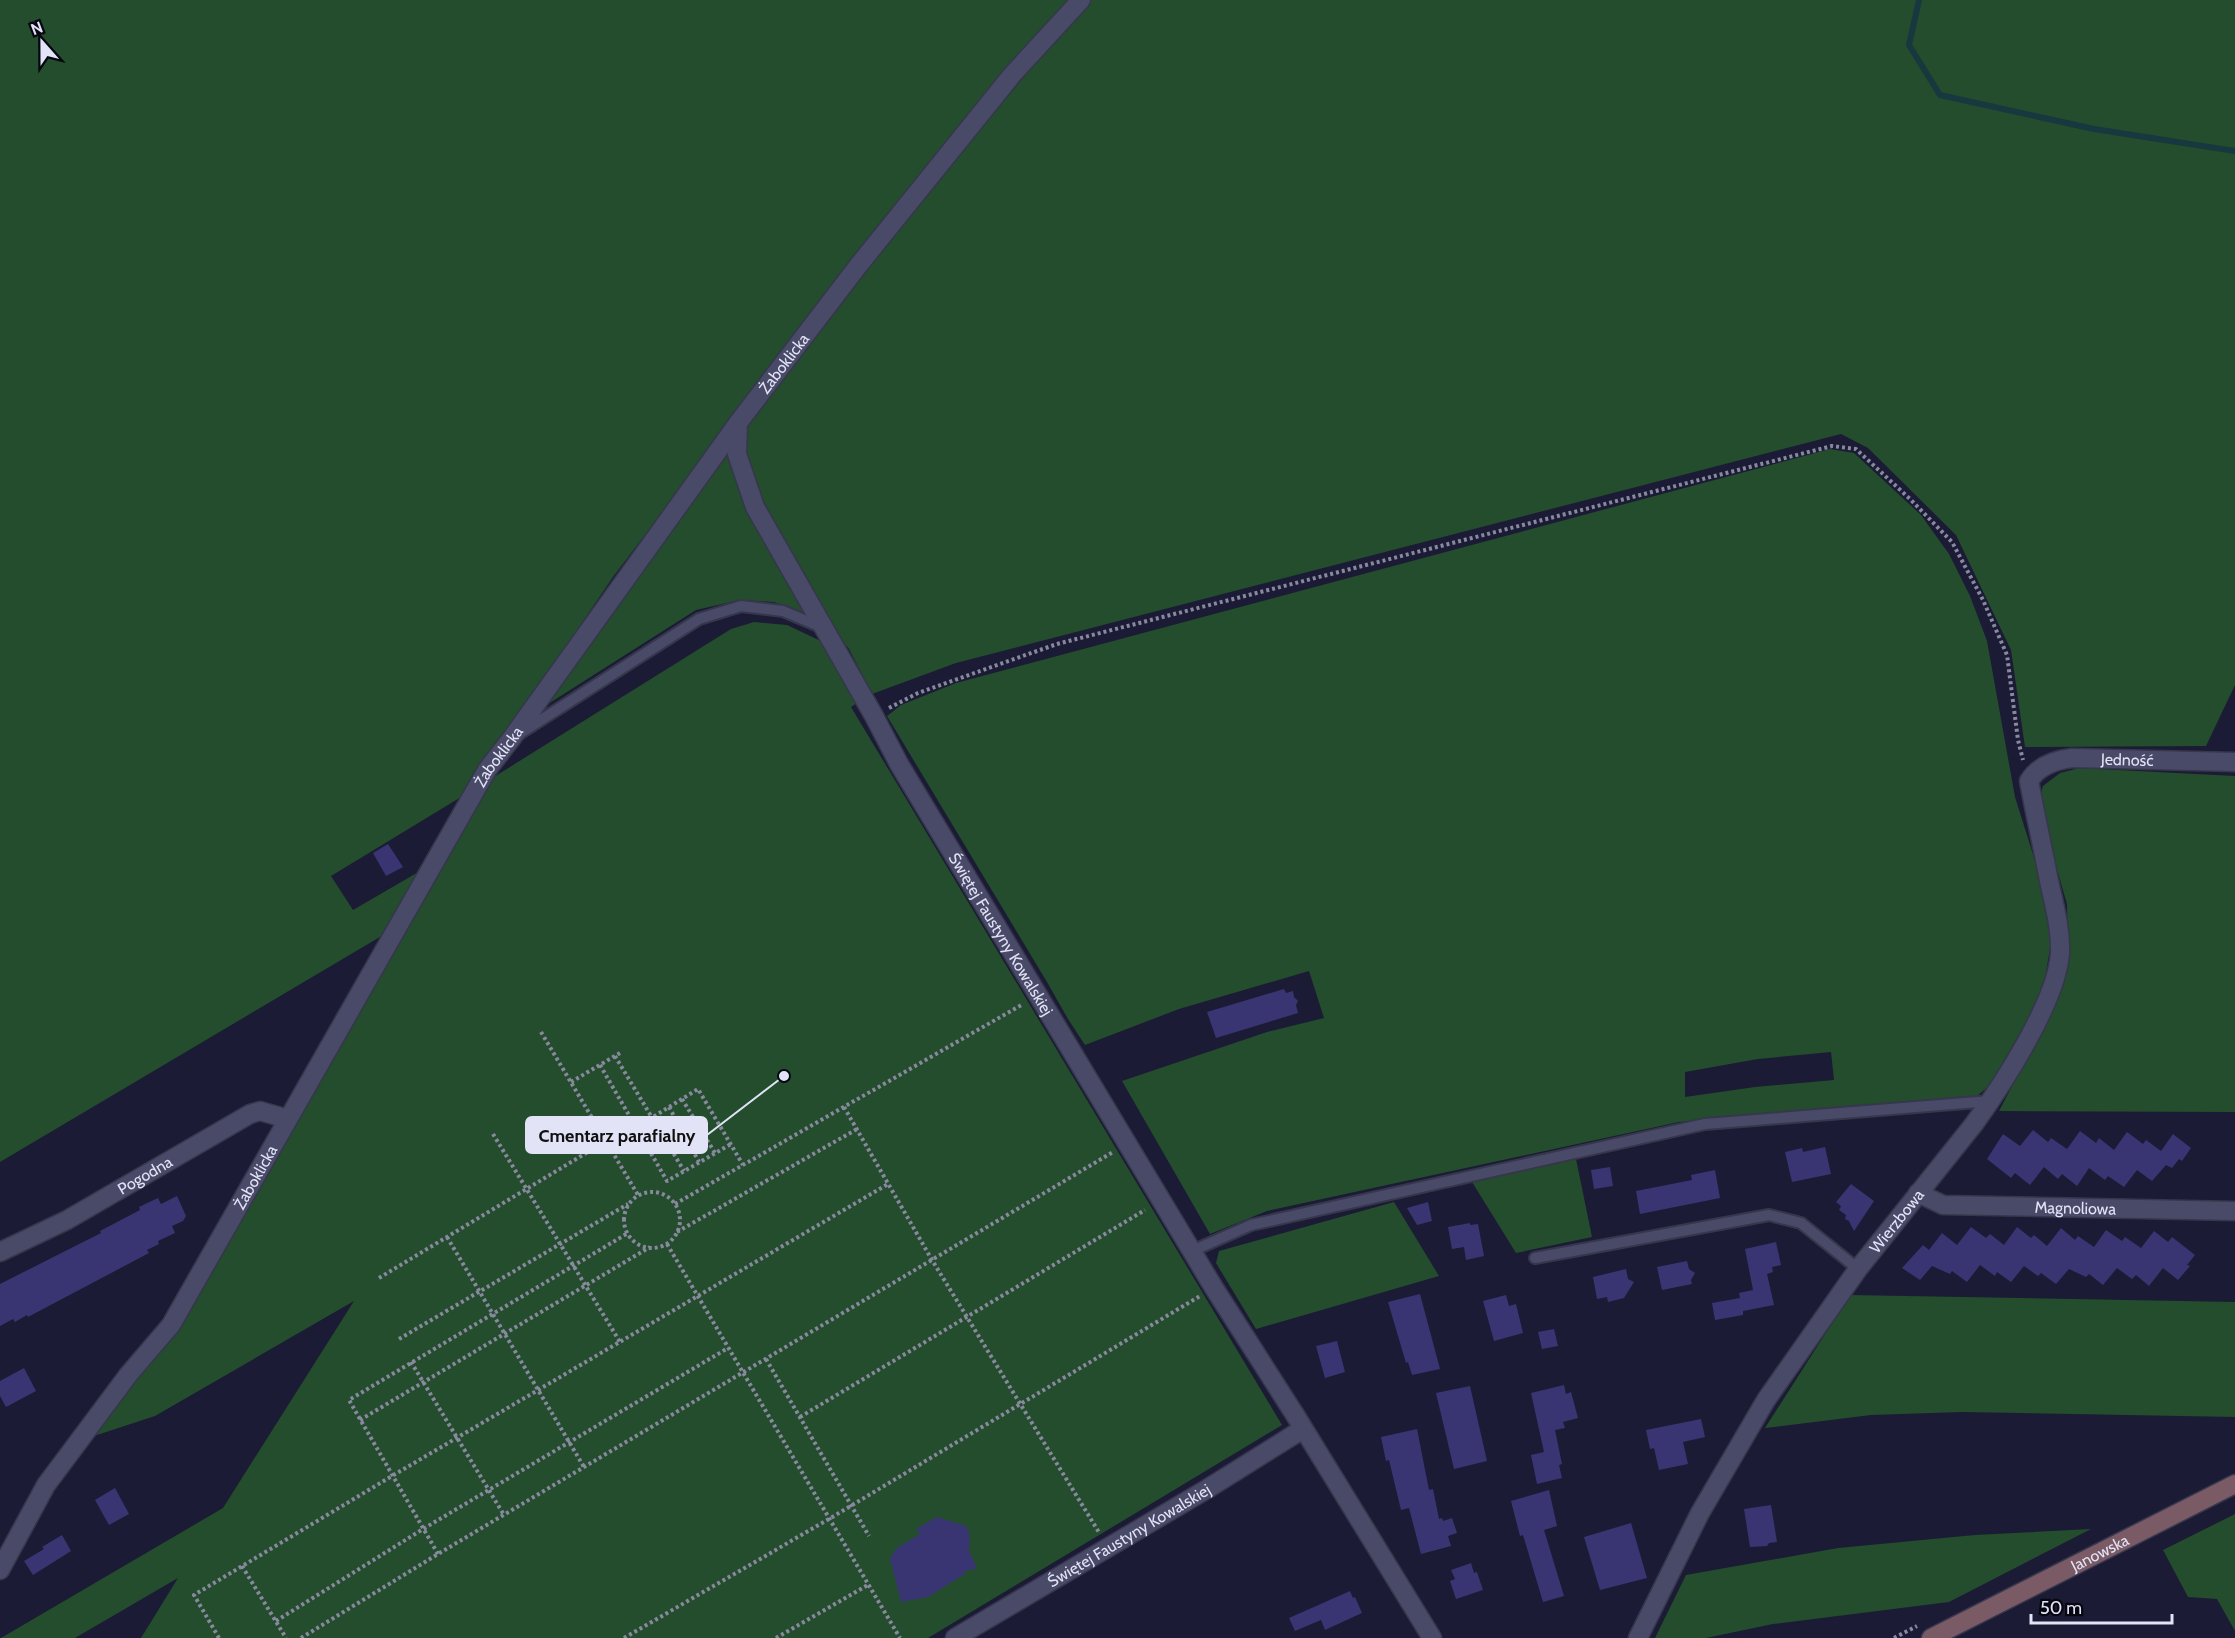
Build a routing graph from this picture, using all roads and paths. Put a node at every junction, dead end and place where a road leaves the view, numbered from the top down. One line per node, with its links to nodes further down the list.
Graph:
1 (1081, 0): 2 (street, Żaboklicka)
2 (738, 423): 3 (street, Świętej Faustyny Kowalskiej); 5 (street, Żaboklicka)
3 (824, 628): 4 (street, Świętej Faustyny Kowalskiej); 5 (lane)
4 (874, 716): 7 (path); 8 (street, Świętej Faustyny Kowalskiej)
5 (511, 739): 19 (street, Żaboklicka)
6 (2235, 762): 7 (street, Jedność)
7 (2029, 781): 15 (street, Wierzbowa)
8 (1039, 995): 17 (path); 25 (street, Świętej Faustyny Kowalskiej)
9 (541, 1032): 13 (path)
10 (620, 1053): 11 (path)
11 (615, 1056): 12 (path); 18 (path)
12 (600, 1065): 13 (path); 20 (path)
13 (571, 1082): 23 (path)
14 (682, 1099): 16 (path); 24 (path); 26 (path)
15 (1991, 1101): 32 (street, Wierzbowa); 44 (lane)
16 (669, 1107): 18 (path); 27 (path)
17 (844, 1107): 21 (path); 28 (path)
18 (652, 1118): 20 (path); 29 (path)
19 (288, 1119): 45 (street, Pogodna); 84 (street, Żaboklicka)
20 (636, 1128): 23 (path); 29 (path)
21 (857, 1129): 30 (path); 38 (path)
22 (493, 1134): 31 (path)
23 (607, 1143): 31 (path); 33 (path)
24 (731, 1144): 26 (path); 28 (path)
25 (1127, 1144): 44 (street, Świętej Faustyny Kowalskiej); 47 (path)
26 (715, 1153): 27 (path)
27 (699, 1162): 29 (path)
28 (743, 1165): 35 (path)
29 (684, 1171)
30 (888, 1184): 47 (path); 54 (path)
31 (526, 1189): 40 (path); 41 (path)
32 (1918, 1194): 37 (street, Magnoliowa); 49 (street, Wierzbowa)
33 (638, 1195): 34 (path); 35 (path)
34 (628, 1204): 39 (path); 41 (path)
35 (675, 1204): 38 (path)
36 (1145, 1210): 56 (path)
37 (2235, 1211)
38 (677, 1232): 42 (path)
39 (628, 1233): 43 (path); 48 (path)
40 (447, 1237): 50 (path); 53 (path)
41 (560, 1244): 48 (path); 53 (path)
42 (667, 1244): 43 (path); 54 (path)
43 (650, 1247): 51 (path)
44 (1192, 1251): 52 (street, Świętej Faustyny Kowalskiej)
45 (0, 1252)
46 (1535, 1258): 49 (lane)
47 (932, 1260): 56 (path); 61 (path)
48 (573, 1266): 51 (path); 55 (path)
49 (1858, 1269): 95 (street, Wierzbowa)
50 (378, 1278)
51 (585, 1285): 57 (path); 59 (path)
52 (1214, 1288): 66 (path); 69 (street, Świętej Faustyny Kowalskiej)
53 (479, 1292): 55 (path); 58 (path)
54 (697, 1296): 59 (path); 60 (path)
55 (492, 1314): 57 (path); 62 (path)
56 (967, 1317): 66 (path); 67 (path)
57 (504, 1334): 64 (path); 65 (path)
58 (399, 1339)
59 (620, 1342): 65 (path)
60 (728, 1348): 63 (path); 71 (path)
61 (766, 1359): 63 (path); 67 (path)
62 (411, 1362): 64 (path); 68 (path)
63 (743, 1373): 72 (path); 78 (path)
64 (423, 1383): 68 (path); 70 (path)
65 (538, 1390): 70 (path); 71 (path)
66 (1020, 1404): 76 (path); 81 (path)
67 (800, 1418): 76 (path)
68 (360, 1420): 73 (path)
69 (1303, 1429): 93 (street, Świętej Faustyny Kowalskiej); 94 (street, Świętej Faustyny Kowalskiej)
70 (457, 1438): 73 (path); 75 (path)
71 (569, 1442): 72 (path); 75 (path)
72 (584, 1467): 77 (path)
73 (392, 1476): 79 (path); 83 (path)
74 (2235, 1484): 96 (main road, Janowska)
75 (489, 1490): 77 (path); 79 (path)
76 (851, 1506): 78 (path); 80 (path)
77 (504, 1515): 82 (path)
78 (829, 1519): 85 (path); 90 (path)
79 (423, 1529): 82 (path); 86 (path)
80 (869, 1536)
81 (1102, 1538)
82 (438, 1554): 89 (path)
83 (242, 1566): 86 (path); 87 (path)
84 (0, 1570)
85 (868, 1585): 91 (path); 92 (path)
86 (276, 1621): 88 (path)
87 (219, 1638)
88 (286, 1638)
89 (302, 1638)
90 (624, 1638)
91 (776, 1638)
92 (899, 1638)
93 (955, 1638)
94 (1432, 1638)
95 (1638, 1638)
96 (1931, 1638)

